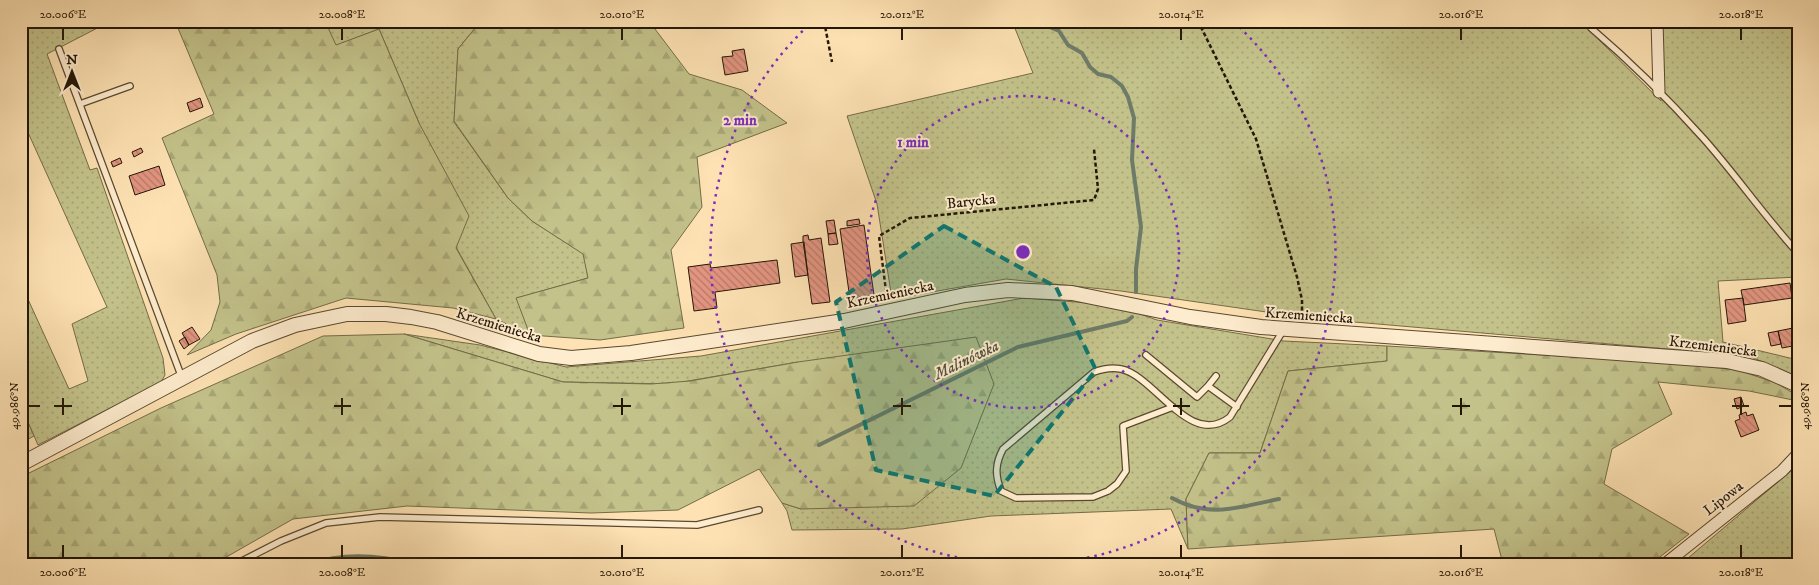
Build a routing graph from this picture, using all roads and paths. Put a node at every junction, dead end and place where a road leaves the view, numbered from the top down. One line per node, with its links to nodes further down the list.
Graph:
1 (824, 21): 6 (path)
2 (1198, 21): 14 (path)
3 (1589, 21): 8 (lane)
4 (1657, 21): 8 (street)
5 (60, 50): 9 (lane)
6 (832, 62)
7 (130, 86): 9 (lane)
8 (1659, 92): 11 (lane)
9 (80, 104): 17 (lane)
10 (1094, 149): 12 (path, Barycka)
11 (1798, 253)
12 (889, 312): 13 (street, Krzemieniecka); 17 (street, Krzemieniecka)
13 (1284, 329): 14 (street, Krzemieniecka); 21 (lane)
14 (1302, 331): 19 (street, Krzemieniecka)
15 (1146, 355): 18 (lane)
16 (1216, 376): 18 (lane)
17 (182, 378): 23 (street, Krzemieniecka)
18 (1208, 386): 21 (lane)
19 (1798, 386)
20 (1173, 407): 20 (lane); 21 (lane)
21 (1236, 407)
22 (1798, 454): 26 (street, Lipowa)
23 (21, 464)
24 (759, 510): 25 (lane)
25 (236, 564)
26 (1665, 564)

